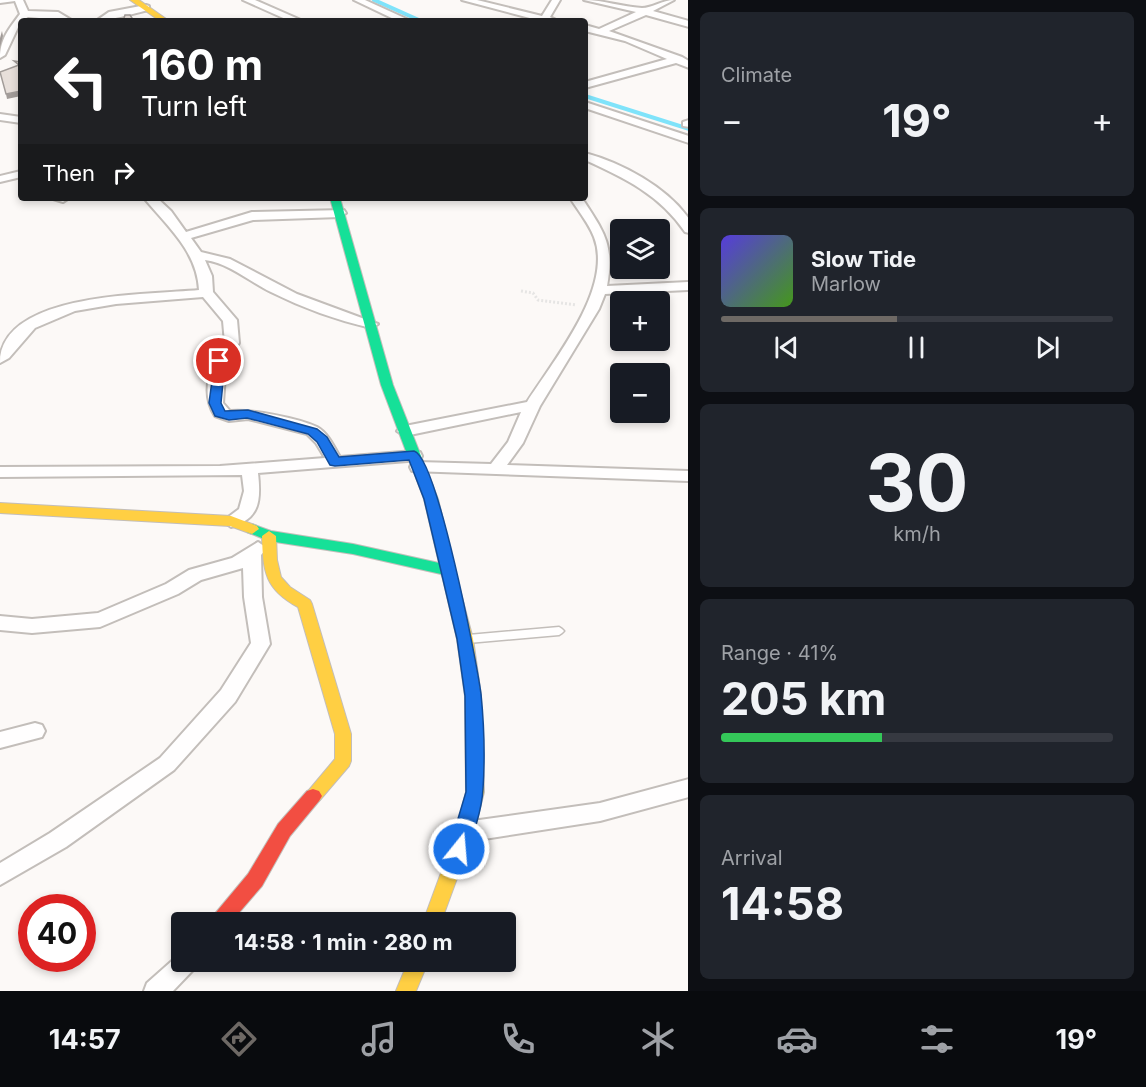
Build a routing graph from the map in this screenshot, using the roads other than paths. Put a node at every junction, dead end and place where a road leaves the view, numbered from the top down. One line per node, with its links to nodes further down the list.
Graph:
1 (0, 0): 2 (street)
2 (11, 0)
3 (19, 0): 12 (street)
4 (247, 0): 17 (street)
5 (358, 0): 18 (street)
6 (466, 0): 19 (street)
7 (556, 0): 20 (street)
8 (588, 0): 11 (street)
9 (670, 0): 11 (street)
10 (140, 4): 15 (street); 16 (street)
11 (643, 11): 22 (street); 24 (street)
12 (25, 14): 13 (street); 14 (street)
13 (22, 18)
14 (63, 18)
15 (106, 18)
16 (161, 18)
17 (291, 18)
18 (399, 18)
19 (535, 18)
20 (549, 18)
21 (18, 23): 25 (street)
22 (688, 24)
23 (588, 29): 24 (street)
24 (600, 32): 27 (street)
25 (0, 55)
26 (688, 56): 27 (street)
27 (676, 59): 28 (street); 29 (street)
28 (688, 65)
29 (588, 84)
30 (588, 106): 33 (street)
31 (0, 117): 32 (street)
32 (18, 120)
33 (688, 140)
34 (588, 157): 41 (street)
35 (18, 175): 36 (street)
36 (0, 179)
37 (152, 201): 42 (street)
38 (336, 201): 40 (street)
39 (578, 201): 45 (street)
40 (340, 213): 42 (street); 47 (street)
41 (688, 229)
42 (185, 236): 43 (street)
43 (196, 256): 46 (street); 47 (street)
44 (688, 286): 45 (street)
45 (600, 290): 49 (street)
46 (206, 293): 48 (street); 52 (street)
47 (371, 324): 50 (street)
48 (0, 359)
49 (532, 406): 50 (street); 54 (street)
50 (405, 431): 51 (street)
51 (416, 461): 52 (street); 54 (street); 61 (street)
52 (335, 462): 53 (street)
53 (249, 468): 55 (street); 58 (street)
54 (495, 470): 56 (street)
55 (0, 472)
56 (688, 476)
57 (0, 508): 58 (street)
58 (231, 521): 59 (street)
59 (269, 536): 60 (street); 61 (street); 70 (street)
60 (252, 555): 62 (street); 69 (street)
61 (448, 570): 64 (street)
62 (0, 623)
63 (559, 631): 64 (lane)
64 (465, 639): 68 (street)
65 (35, 731): 66 (street)
66 (0, 740)
67 (688, 788): 68 (street)
68 (465, 832): 71 (street)
69 (0, 875)
70 (228, 912)
71 (436, 912)
72 (174, 972): 74 (street)
73 (414, 972): 75 (street)
74 (156, 991)
75 (406, 991)

